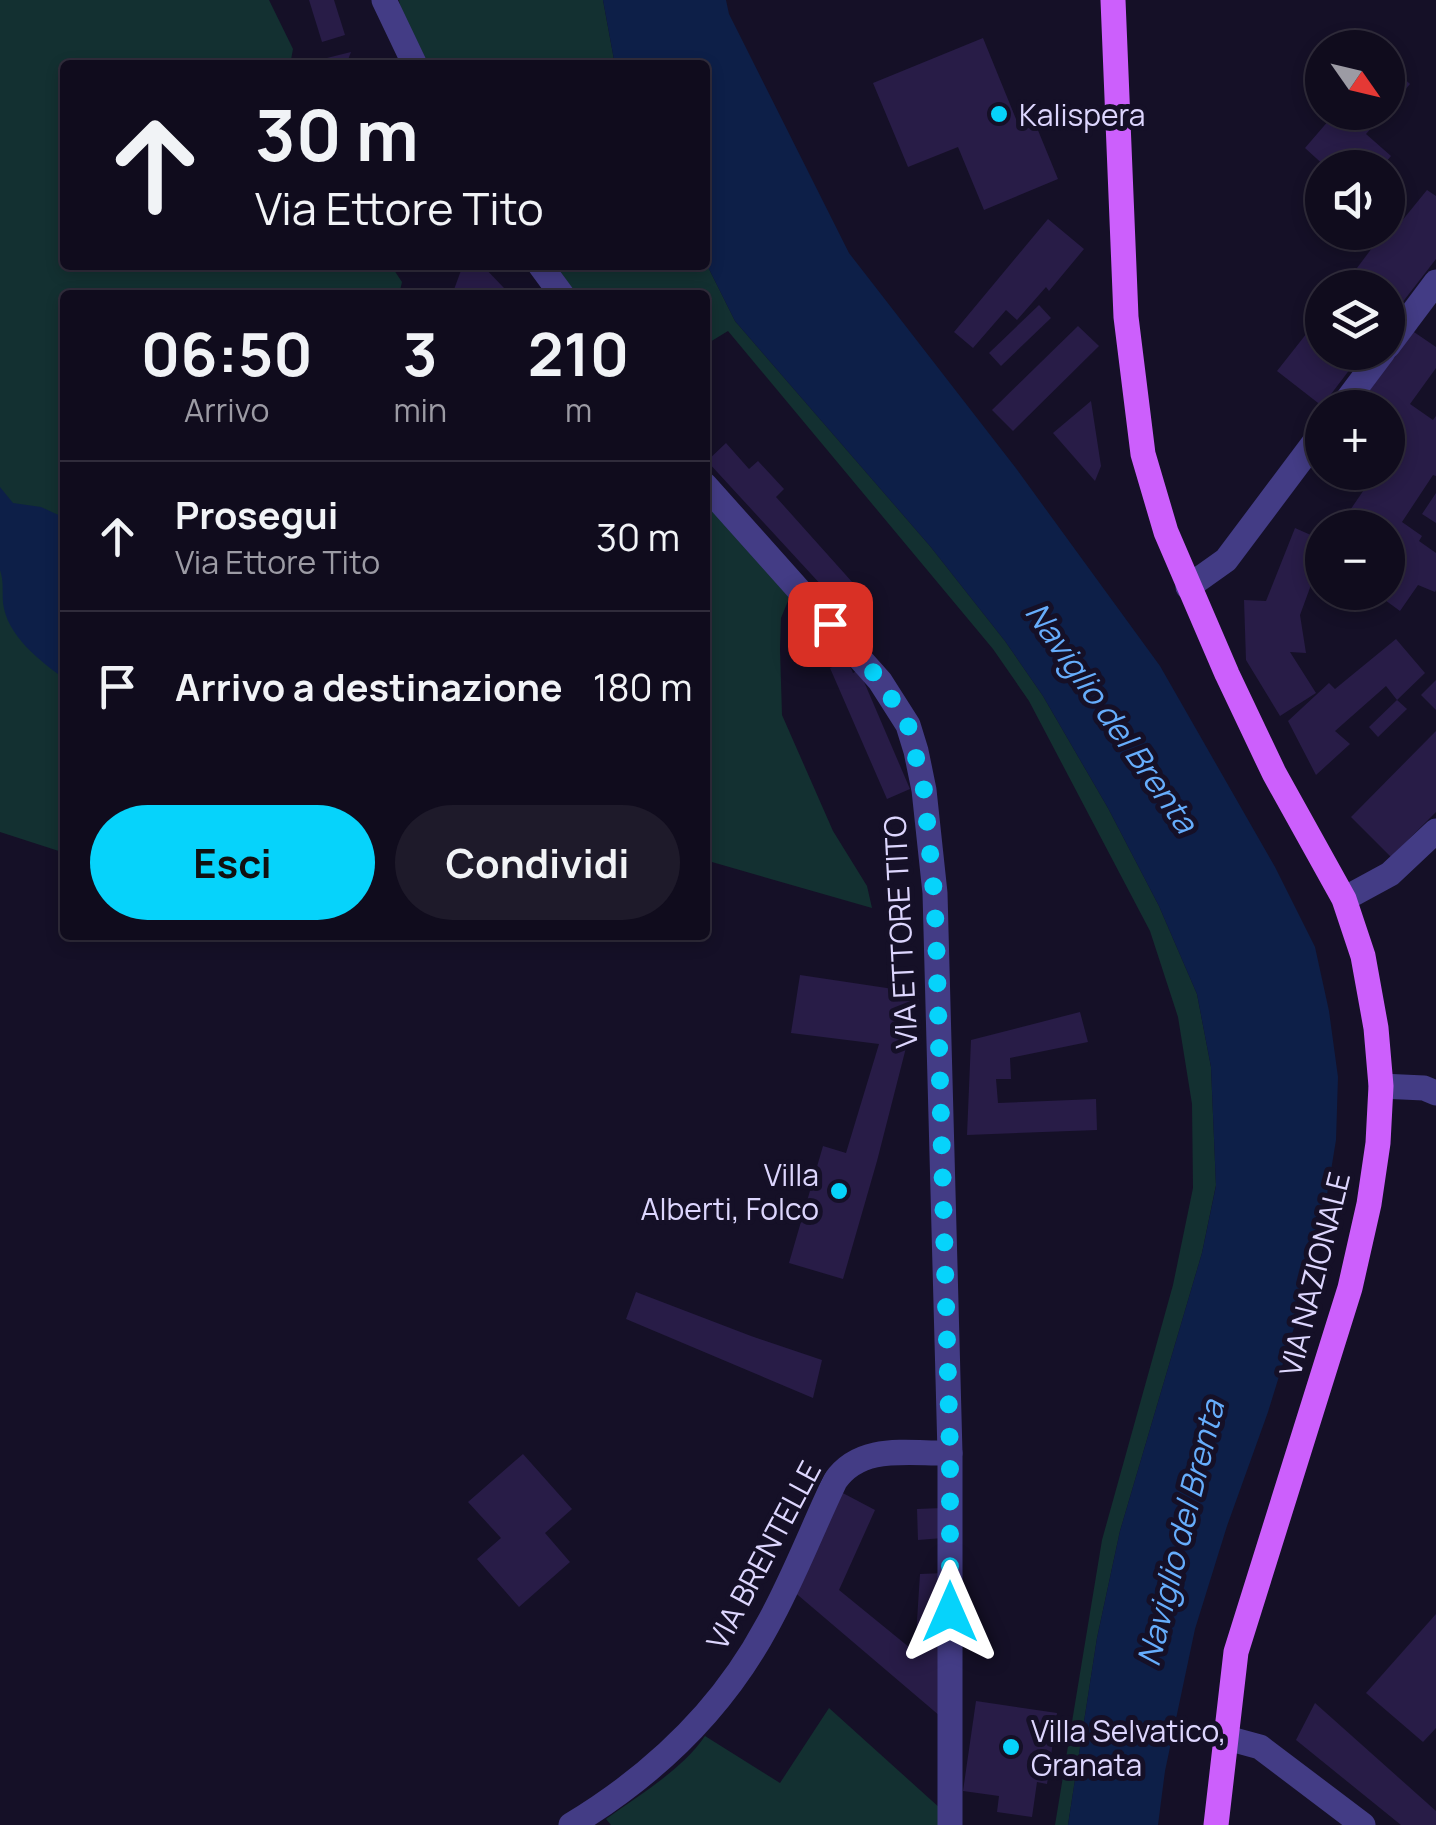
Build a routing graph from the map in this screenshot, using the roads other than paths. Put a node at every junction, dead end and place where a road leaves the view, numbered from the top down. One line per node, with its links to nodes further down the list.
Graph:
1 (384, 0): 3 (street)
2 (1113, 0): 10 (main road, VIA NAZIONALE)
3 (413, 60)
4 (1436, 282): 5 (street)
5 (1405, 323)
6 (1370, 370): 7 (street)
7 (1355, 390)
8 (1305, 455): 10 (street)
9 (710, 491): 15 (street, VIA ETTORE TITO)
10 (1188, 587): 12 (main road, VIA NAZIONALE)
11 (1436, 832): 12 (street)
12 (1344, 899): 13 (main road, VIA NAZIONALE)
13 (1380, 1086): 14 (street); 16 (main road, VIA NAZIONALE)
14 (1436, 1094)
15 (950, 1452): 17 (street, VIA BRENTELLE); 18 (street, VIA ETTORE TITO)
16 (1227, 1738): 19 (main road, VIA NAZIONALE); 20 (street)
17 (571, 1825)
18 (950, 1825)
19 (1216, 1825)
20 (1362, 1825)

